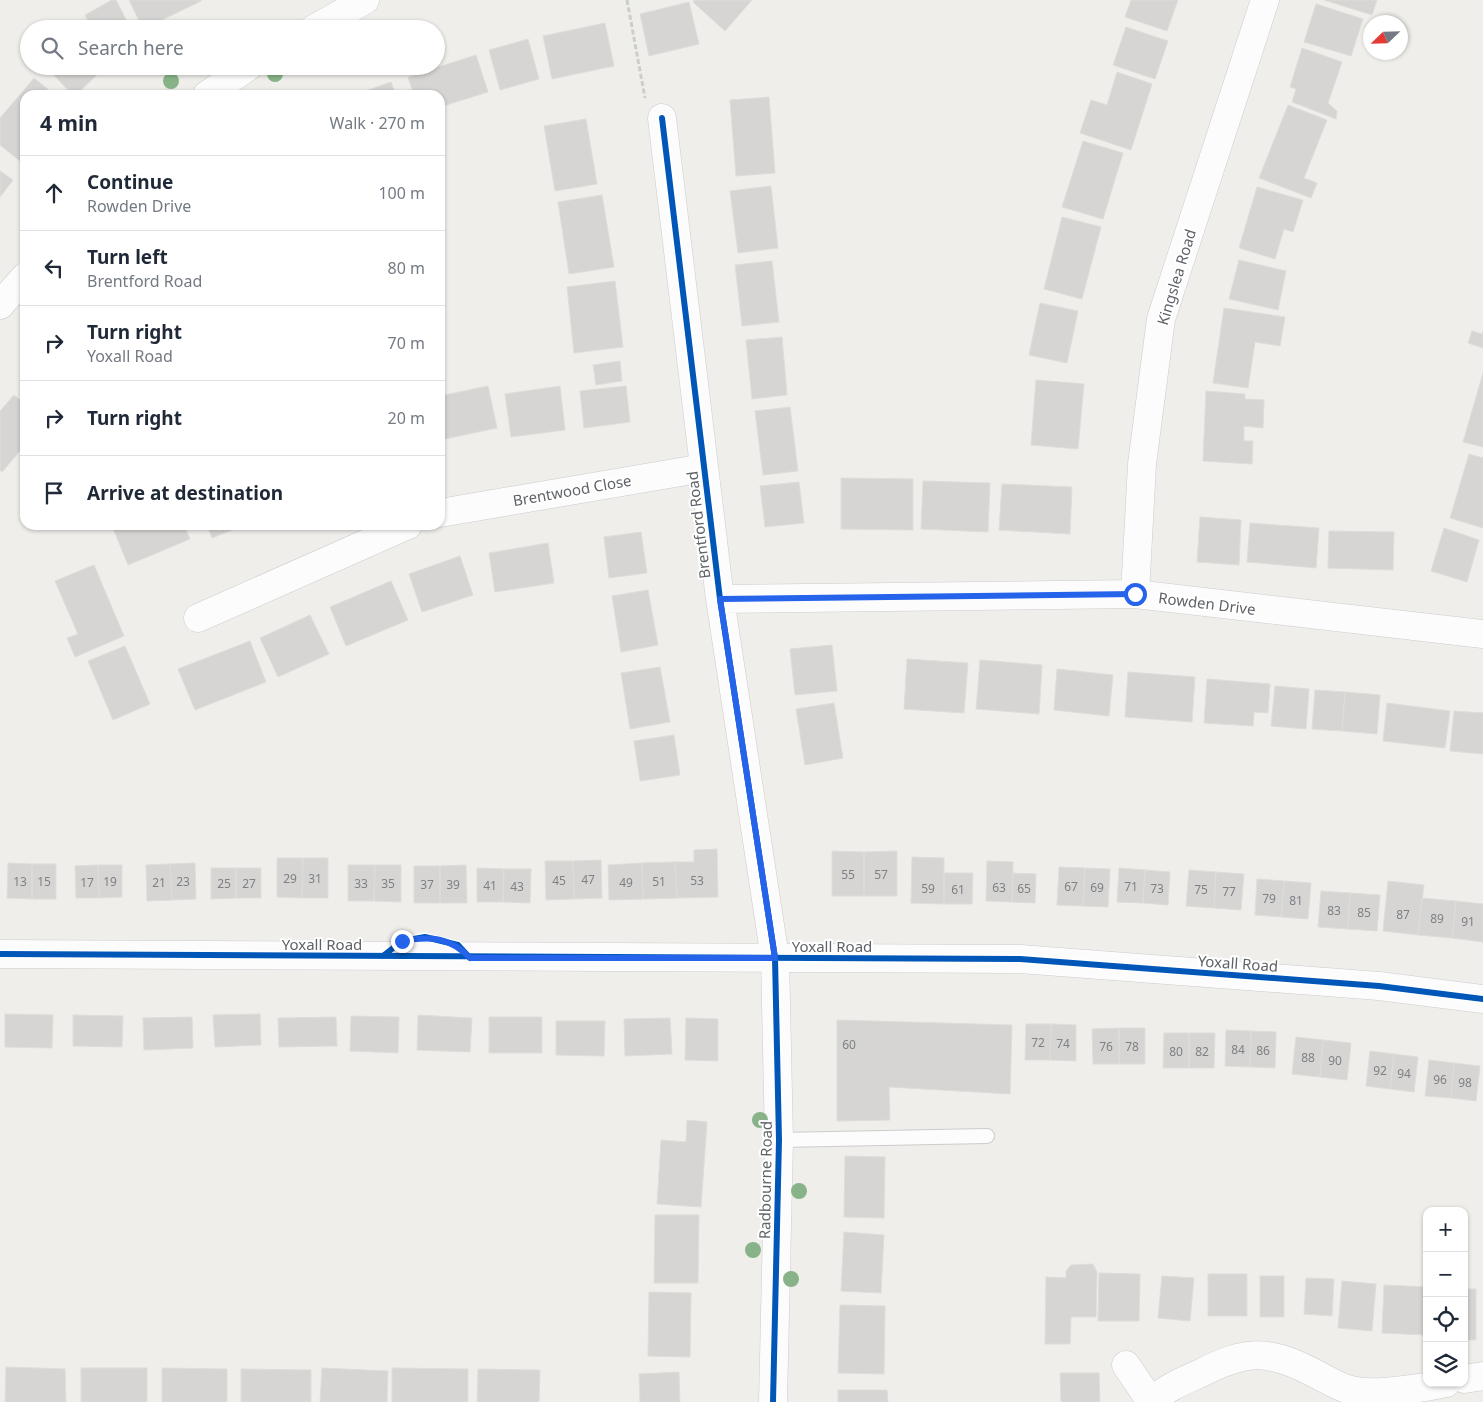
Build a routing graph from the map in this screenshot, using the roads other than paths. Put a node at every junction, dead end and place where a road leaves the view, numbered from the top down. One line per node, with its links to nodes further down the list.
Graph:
1 (364, 0): 3 (street)
2 (1265, 0): 12 (street, Kingslea Road)
3 (330, 20)
4 (236, 75): 5 (street)
5 (214, 90)
6 (662, 118): 9 (street, Brentford Road)
7 (20, 283): 8 (street)
8 (0, 305)
9 (704, 468): 10 (street, Brentwood Close); 13 (street, Brentford Road)
10 (445, 512)
11 (397, 530): 14 (street)
12 (1135, 594): 13 (street, Rowden Drive); 15 (street, Rowden Drive)
13 (720, 599): 17 (street, Brentford Road)
14 (198, 618)
15 (1483, 634)
16 (0, 954): 17 (street, Yoxall Road)
17 (775, 958): 18 (street, Yoxall Road); 20 (street, Radbourne Road)
18 (1483, 999)
19 (987, 1136): 20 (lane)
20 (779, 1140): 25 (street, Radbourne Road)
21 (1126, 1365): 26 (street)
22 (1483, 1376): 23 (street)
23 (1468, 1378)
24 (1428, 1387): 26 (street)
25 (773, 1402)
26 (1152, 1402)

